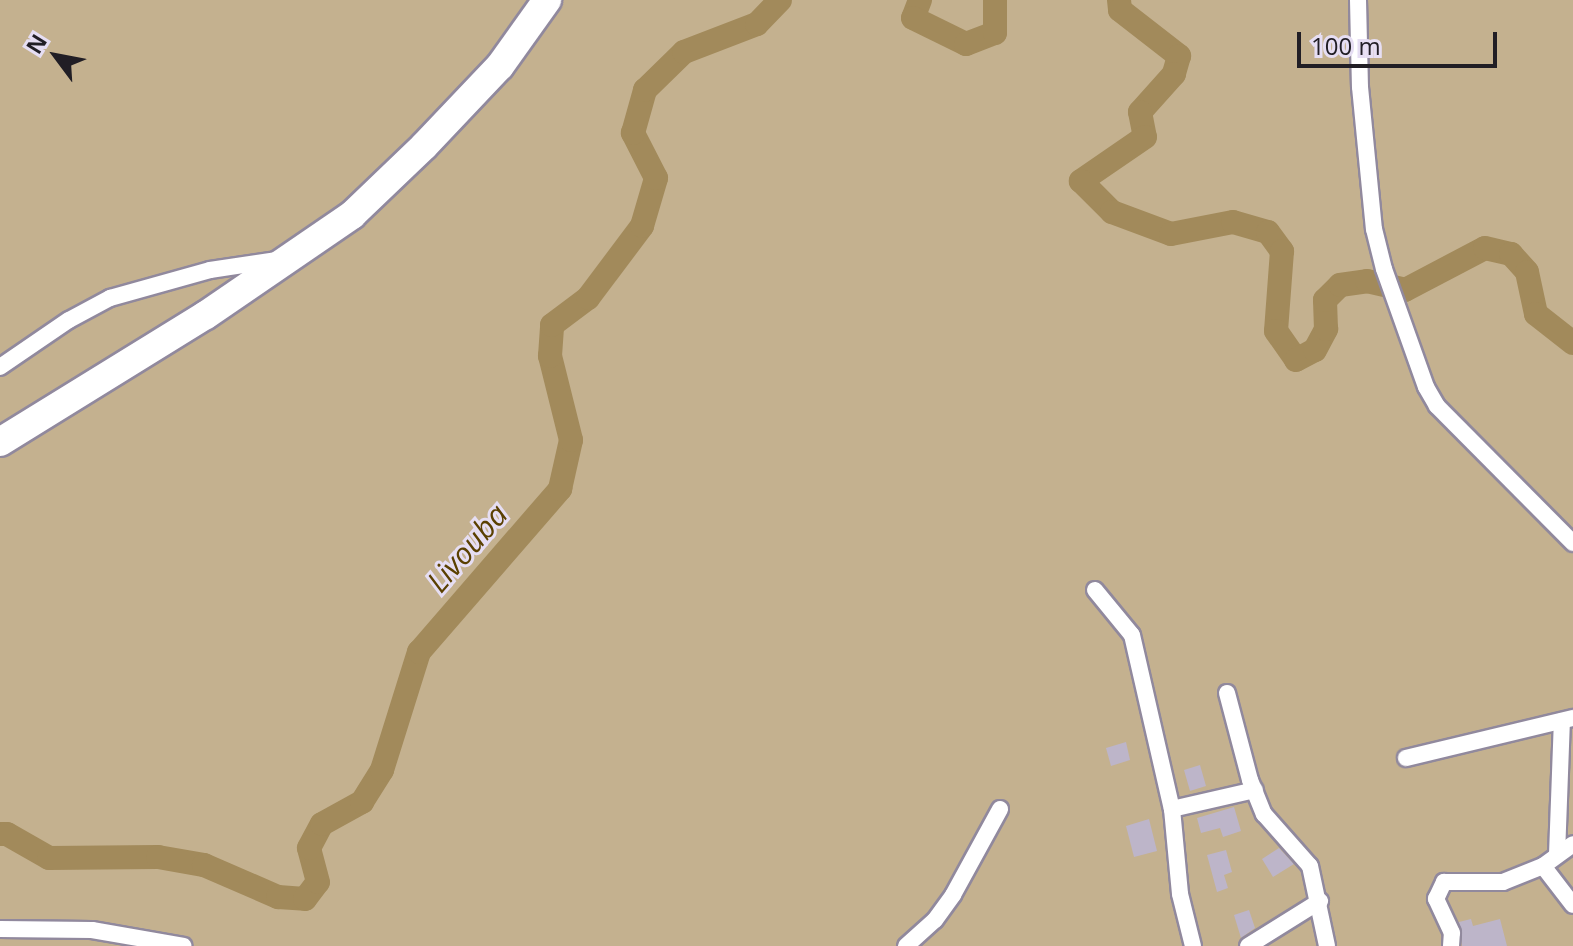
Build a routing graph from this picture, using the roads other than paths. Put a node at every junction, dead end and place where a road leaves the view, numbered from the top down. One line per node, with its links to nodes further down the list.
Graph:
1 (1358, 0): 6 (street)
2 (545, 1): 3 (highway)
3 (291, 259): 4 (street); 5 (highway)
4 (0, 367)
5 (0, 442)
6 (1573, 543)
7 (1095, 590): 13 (street)
8 (1227, 693): 11 (street)
9 (1567, 719): 10 (street); 15 (street)
10 (1406, 758)
11 (1255, 790): 13 (street); 17 (street)
12 (1000, 809): 21 (street)
13 (1172, 809): 22 (street)
14 (1573, 844): 15 (street)
15 (1557, 855): 16 (street)
16 (1543, 866): 18 (street); 25 (street)
17 (1320, 901): 23 (street); 24 (street)
18 (1573, 905)
19 (0, 929): 20 (street)
20 (184, 946)
21 (906, 946)
22 (1193, 946)
23 (1248, 946)
24 (1327, 946)
25 (1451, 946)

